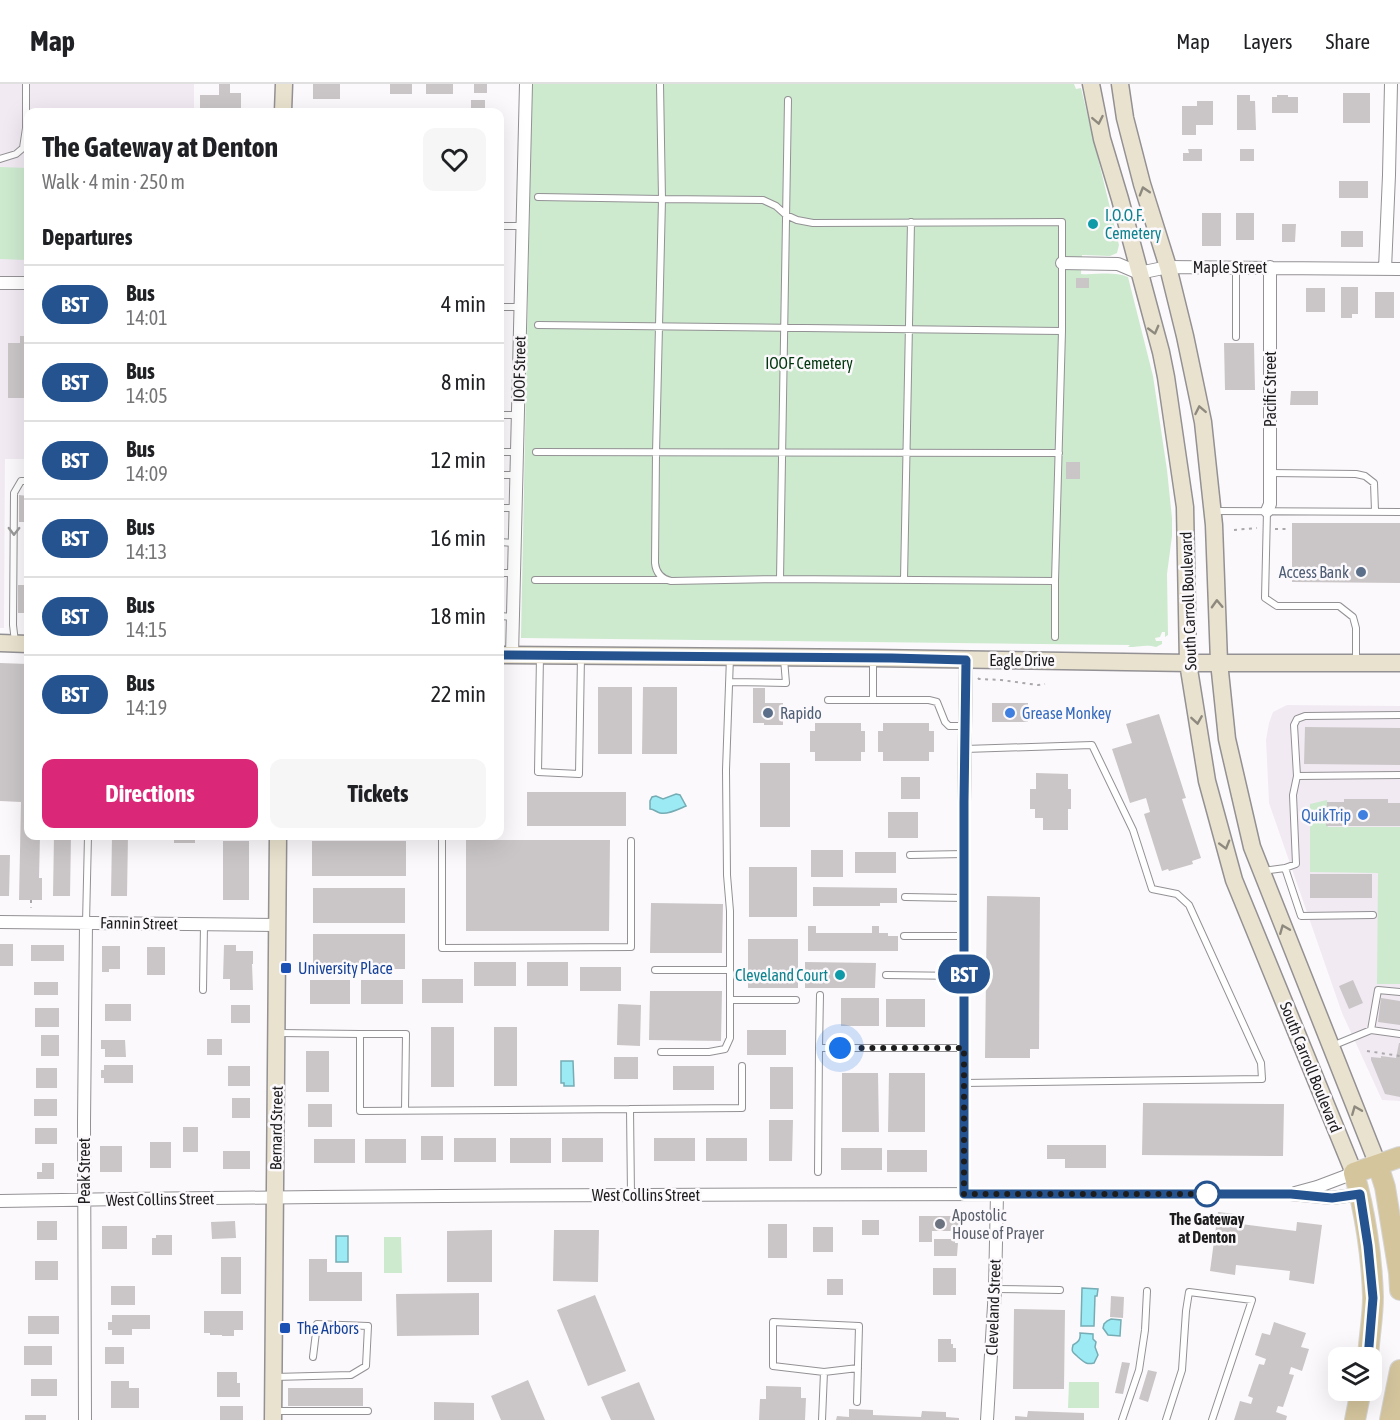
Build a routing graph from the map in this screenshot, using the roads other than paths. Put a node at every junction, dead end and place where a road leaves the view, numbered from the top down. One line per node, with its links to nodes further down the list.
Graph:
1 (26, 84): 9 (lane)
2 (284, 84): 10 (main road)
3 (526, 84): 18 (street, IOOF Street)
4 (660, 84): 14 (lane)
5 (1091, 84): 25 (main road, South Carroll Boulevard, one-way to 25)
6 (1120, 84): 20 (main road, South Carroll Boulevard, one-way to 6)
7 (1391, 84): 23 (street)
8 (788, 100): 15 (lane)
9 (26, 108)
10 (283, 108)
11 (24, 141): 12 (lane)
12 (0, 159)
13 (537, 197): 14 (lane)
14 (662, 199): 15 (lane); 31 (lane)
15 (786, 215): 16 (lane); 32 (lane)
16 (911, 222): 19 (lane); 33 (lane)
17 (504, 226): 18 (lane)
18 (522, 226): 29 (street, IOOF Street)
19 (1062, 263): 25 (street, Maple Street); 34 (lane)
20 (1168, 267): 21 (street, Maple Street); 25 (street, Maple Street); 51 (main road, South Carroll Boulevard, one-way to 20)
21 (1236, 267): 22 (street, Maple Street); 35 (lane)
22 (1270, 267): 23 (street, Maple Street); 45 (street, Pacific Street)
23 (1385, 269): 24 (street, Maple Street)
24 (1400, 269)
25 (1139, 273): 76 (main road, South Carroll Boulevard, one-way to 76)
26 (0, 283): 27 (street)
27 (24, 283)
28 (504, 307): 29 (lane)
29 (520, 308): 37 (street, IOOF Street)
30 (537, 325): 31 (lane)
31 (659, 326): 32 (lane); 43 (lane)
32 (784, 327): 33 (lane); 41 (lane)
33 (909, 329): 34 (lane); 42 (lane)
34 (1062, 331): 44 (lane)
35 (1236, 337)
36 (504, 415): 37 (lane)
37 (518, 415): 39 (street, IOOF Street)
38 (504, 452): 39 (lane)
39 (517, 452): 47 (street, IOOF Street)
40 (536, 452): 43 (lane)
41 (782, 452): 42 (lane); 43 (lane); 59 (lane)
42 (906, 452): 44 (lane); 62 (lane)
43 (656, 453): 61 (lane)
44 (1059, 453): 63 (lane)
45 (1270, 473): 52 (street, Pacific Street); 53 (lane)
46 (504, 475): 47 (lane)
47 (516, 475): 50 (street, IOOF Street)
48 (24, 481): 67 (lane, one-way to 67)
49 (504, 508): 50 (lane)
50 (515, 508): 56 (street, IOOF Street)
51 (1212, 510): 52 (lane); 75 (main road, South Carroll Boulevard, one-way to 51)
52 (1267, 511): 53 (lane); 77 (lane)
53 (1376, 511): 54 (lane)
54 (1400, 512)
55 (504, 542): 56 (lane)
56 (514, 543): 58 (street, IOOF Street)
57 (504, 573): 58 (lane)
58 (514, 573): 65 (street, IOOF Street)
59 (780, 579): 61 (lane); 62 (lane)
60 (535, 580): 61 (lane)
61 (668, 580)
62 (904, 580): 63 (lane)
63 (1055, 581): 66 (lane)
64 (504, 616): 65 (lane)
65 (513, 617): 68 (street, IOOF Street)
66 (1055, 637)
67 (14, 643)
68 (506, 655): 69 (main road, Eagle Drive)
69 (540, 655): 70 (main road, Eagle Drive); 70 (lane)
70 (581, 655): 71 (main road, Eagle Drive)
71 (730, 657): 72 (main road, Eagle Drive); 79 (lane)
72 (784, 657): 73 (main road, Eagle Drive); 79 (lane)
73 (873, 658): 74 (main road, Eagle Drive); 81 (lane)
74 (966, 660): 76 (main road, Eagle Drive); 83 (street)
75 (1219, 662): 76 (main road, Eagle Drive); 77 (main road, Eagle Drive); 94 (main road, South Carroll Boulevard)
76 (1188, 663): 95 (main road, South Carroll Boulevard, one-way to 95)
77 (1356, 663): 78 (main road, Eagle Drive)
78 (1400, 664)
79 (729, 682): 106 (lane)
80 (828, 700): 81 (lane)
81 (873, 700): 83 (lane)
82 (1400, 715): 86 (lane)
83 (965, 726): 84 (street)
84 (965, 749): 91 (street); 123 (lane)
85 (1400, 775): 86 (lane)
86 (1297, 776): 93 (lane)
87 (88, 840): 100 (lane)
88 (278, 840): 102 (main road, Bernard Street)
89 (442, 840): 90 (lane)
90 (631, 841)
91 (964, 854): 92 (lane); 97 (street)
92 (910, 855)
93 (1285, 868): 94 (lane); 98 (lane)
94 (1262, 871): 95 (main road); 118 (main road, South Carroll Boulevard, one-way to 94)
95 (1234, 880): 129 (main road, South Carroll Boulevard)
96 (905, 897): 97 (lane)
97 (964, 898): 104 (street)
98 (1373, 915)
99 (0, 921): 100 (street, Fannin Street)
100 (86, 923): 101 (street, Fannin Street); 137 (street, Peak Street)
101 (204, 924): 102 (street, Fannin Street); 109 (lane)
102 (277, 925): 115 (main road, Bernard Street)
103 (904, 936): 104 (lane)
104 (964, 936): 108 (street)
105 (655, 970): 106 (lane)
106 (730, 970): 112 (lane)
107 (886, 975): 108 (lane)
108 (964, 976): 120 (street)
109 (204, 990)
110 (1400, 992): 114 (lane)
111 (820, 994): 119 (lane)
112 (730, 1000): 113 (lane); 121 (lane)
113 (796, 1000)
114 (1371, 1030): 117 (lane); 118 (lane)
115 (277, 1033): 116 (lane); 136 (main road, Bernard Street)
116 (360, 1034): 125 (lane); 125 (lane)
117 (1400, 1034)
118 (1331, 1047): 127 (main road, South Carroll Boulevard, one-way to 118)
119 (819, 1048): 120 (lane); 128 (lane)
120 (964, 1048): 123 (street)
121 (661, 1052)
122 (742, 1066): 124 (lane)
123 (964, 1083): 131 (street)
124 (630, 1109): 125 (lane); 135 (lane)
125 (405, 1110)
126 (1400, 1157): 127 (main road)
127 (1378, 1165): 129 (main road); 130 (main road)
128 (818, 1172)
129 (1354, 1173): 133 (street, West Collins Street); 134 (main road)
130 (1393, 1185): 134 (main road); 141 (main road)
131 (964, 1194): 132 (street, West Collins Street); 135 (street, West Collins Street)
132 (996, 1194): 133 (street, West Collins Street); 139 (street, Cleveland Street)
133 (1291, 1194): 134 (street, West Collins Street)
134 (1360, 1194): 143 (main road)
135 (631, 1196): 136 (street, West Collins Street)
136 (275, 1197): 137 (street, West Collins Street); 148 (main road, Bernard Street)
137 (85, 1200): 138 (street, West Collins Street); 153 (street, Peak Street)
138 (0, 1201)
139 (995, 1289): 140 (lane); 155 (street, Cleveland Street)
140 (1060, 1290)
141 (1400, 1290)
142 (1147, 1292): 156 (lane)
143 (1369, 1347)
144 (313, 1357): 148 (lane)
145 (858, 1368): 147 (lane); 147 (lane); 150 (lane)
146 (1400, 1370): 160 (main road)
147 (824, 1372): 154 (lane)
148 (274, 1377): 152 (main road, Bernard Street)
149 (1358, 1401): 159 (main road)
150 (857, 1402)
151 (368, 1411): 152 (lane)
152 (273, 1416)
153 (85, 1420)
154 (822, 1420)
155 (987, 1420)
156 (1122, 1420)
157 (1166, 1420): 158 (lane)
158 (1212, 1420)
159 (1354, 1420)
160 (1390, 1420)

